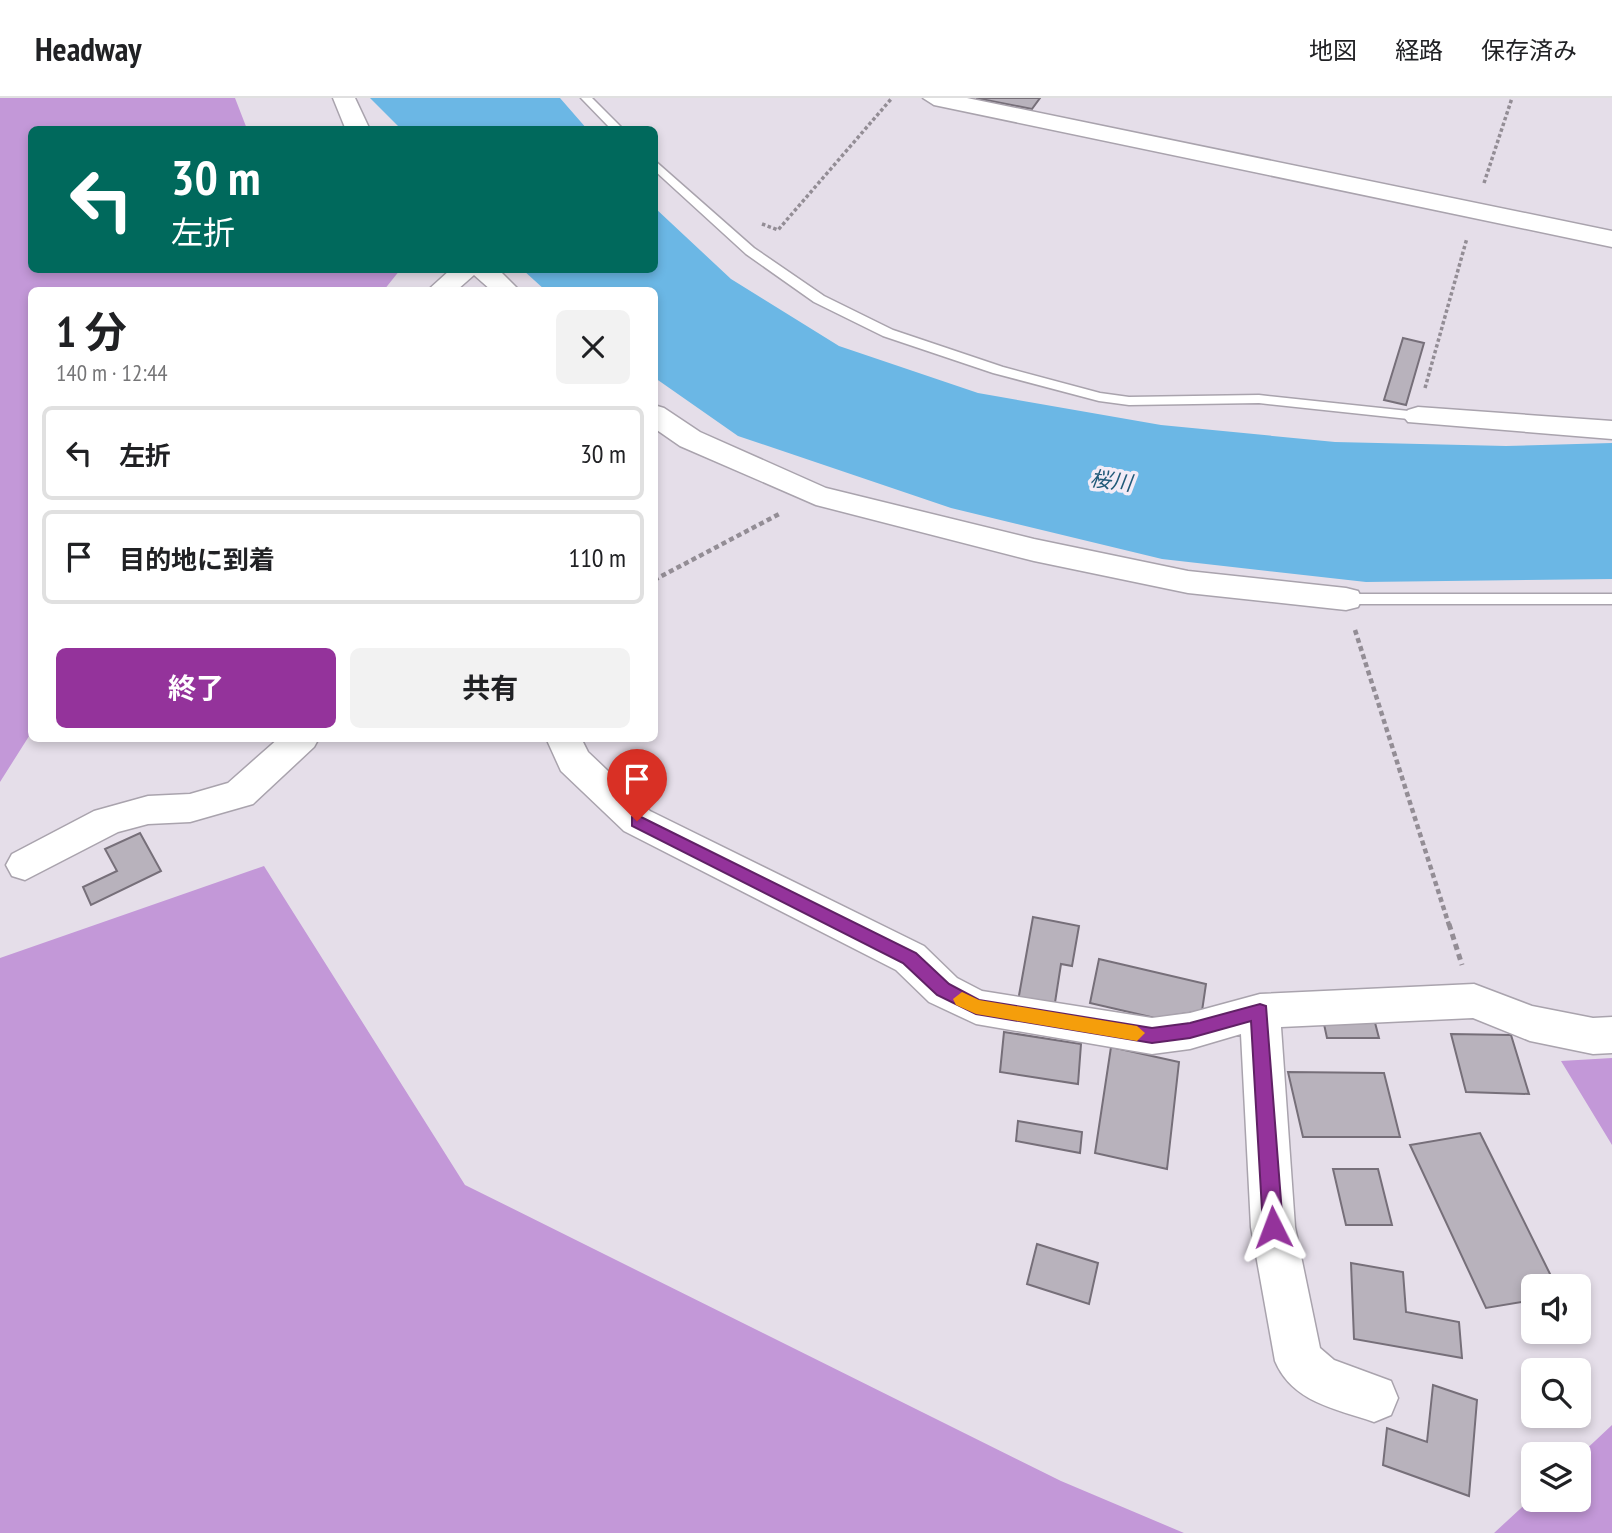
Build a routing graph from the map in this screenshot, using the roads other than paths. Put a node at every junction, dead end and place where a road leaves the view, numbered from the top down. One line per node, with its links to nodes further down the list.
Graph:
1 (344, 98): 4 (street)
2 (586, 98): 5 (lane)
3 (934, 98): 7 (street)
4 (356, 126)
5 (615, 126)
6 (658, 167): 12 (lane)
7 (1612, 239)
8 (461, 273): 10 (street)
9 (487, 273): 11 (street)
10 (445, 287)
11 (503, 287)
12 (1418, 416): 14 (street)
13 (658, 417): 15 (street)
14 (1612, 430)
15 (1346, 599): 16 (lane)
16 (1612, 599)
17 (298, 742): 19 (street)
18 (565, 742): 20 (street)
19 (25, 865)
20 (1260, 1012): 21 (street); 22 (street)
21 (1612, 1035)
22 (1374, 1398)

